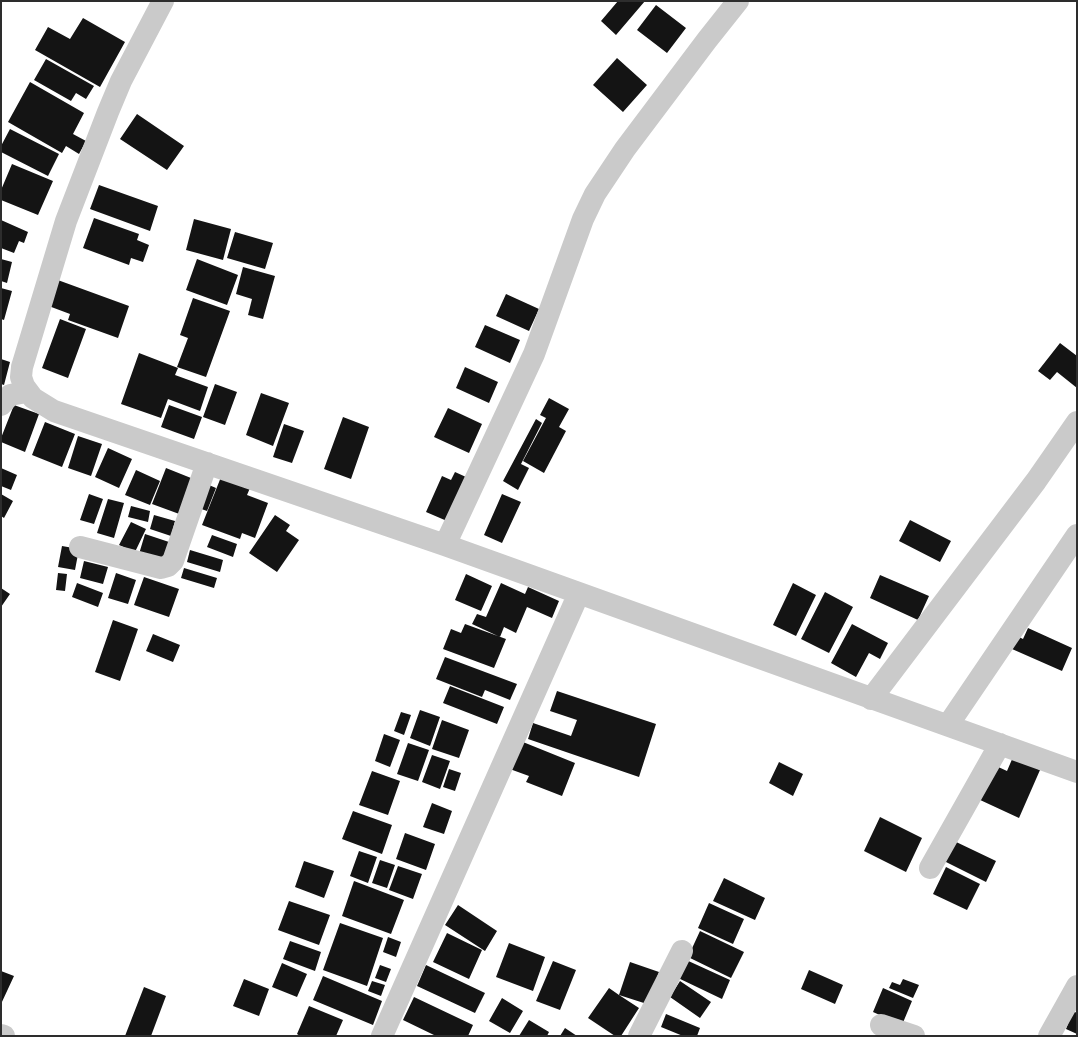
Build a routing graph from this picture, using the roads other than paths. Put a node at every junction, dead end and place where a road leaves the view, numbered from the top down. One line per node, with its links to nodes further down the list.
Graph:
1 (163, 1): 3 (street)
2 (738, 1): 8 (street)
3 (27, 392): 4 (street); 6 (street)
4 (1, 404)
5 (1077, 422): 11 (street)
6 (207, 463): 8 (street); 9 (street)
7 (1077, 536): 12 (street)
8 (445, 545): 10 (street)
9 (80, 547)
10 (579, 593): 11 (street); 20 (street)
11 (870, 699): 12 (street)
12 (948, 726): 13 (street)
13 (1000, 744): 14 (street); 15 (street)
14 (1077, 772)
15 (930, 868)
16 (682, 952): 22 (street)
17 (1077, 986): 24 (street)
18 (881, 1025): 23 (street)
19 (1, 1035): 21 (street)
20 (386, 1035)
21 (4, 1036)
22 (639, 1036)
23 (914, 1036)
24 (1049, 1036)

